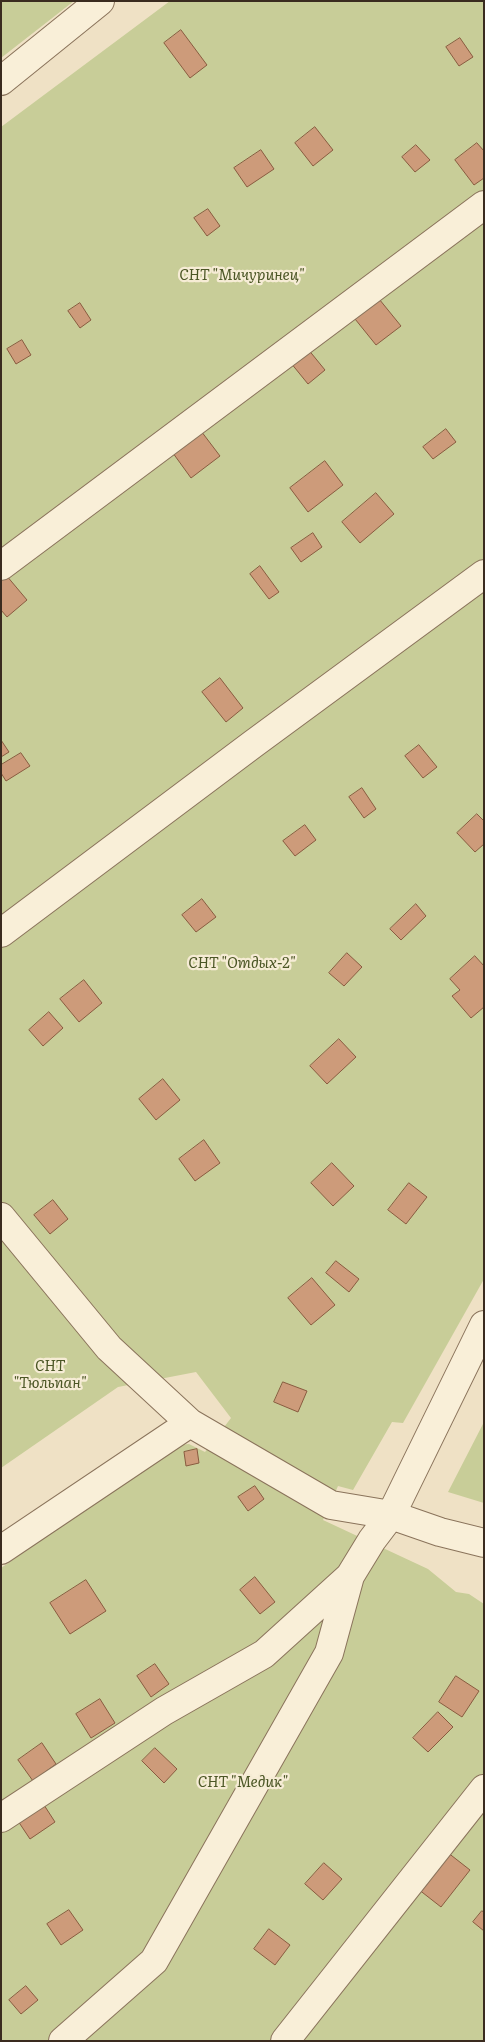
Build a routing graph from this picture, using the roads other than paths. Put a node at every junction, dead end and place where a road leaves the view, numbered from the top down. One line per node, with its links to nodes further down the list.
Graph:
1 (100, 1): 2 (lane)
2 (1, 82)
3 (484, 205): 4 (lane)
4 (1, 566)
5 (484, 574): 6 (lane)
6 (1, 933)
7 (1, 1217): 9 (lane)
8 (484, 1324): 10 (lane)
9 (190, 1423): 10 (lane); 12 (lane)
10 (391, 1515): 11 (lane); 13 (lane)
11 (484, 1543)
12 (1, 1550)
13 (350, 1576): 15 (lane); 16 (lane)
14 (484, 1789): 17 (lane)
15 (1, 1818)
16 (63, 2041)
17 (285, 2041)

